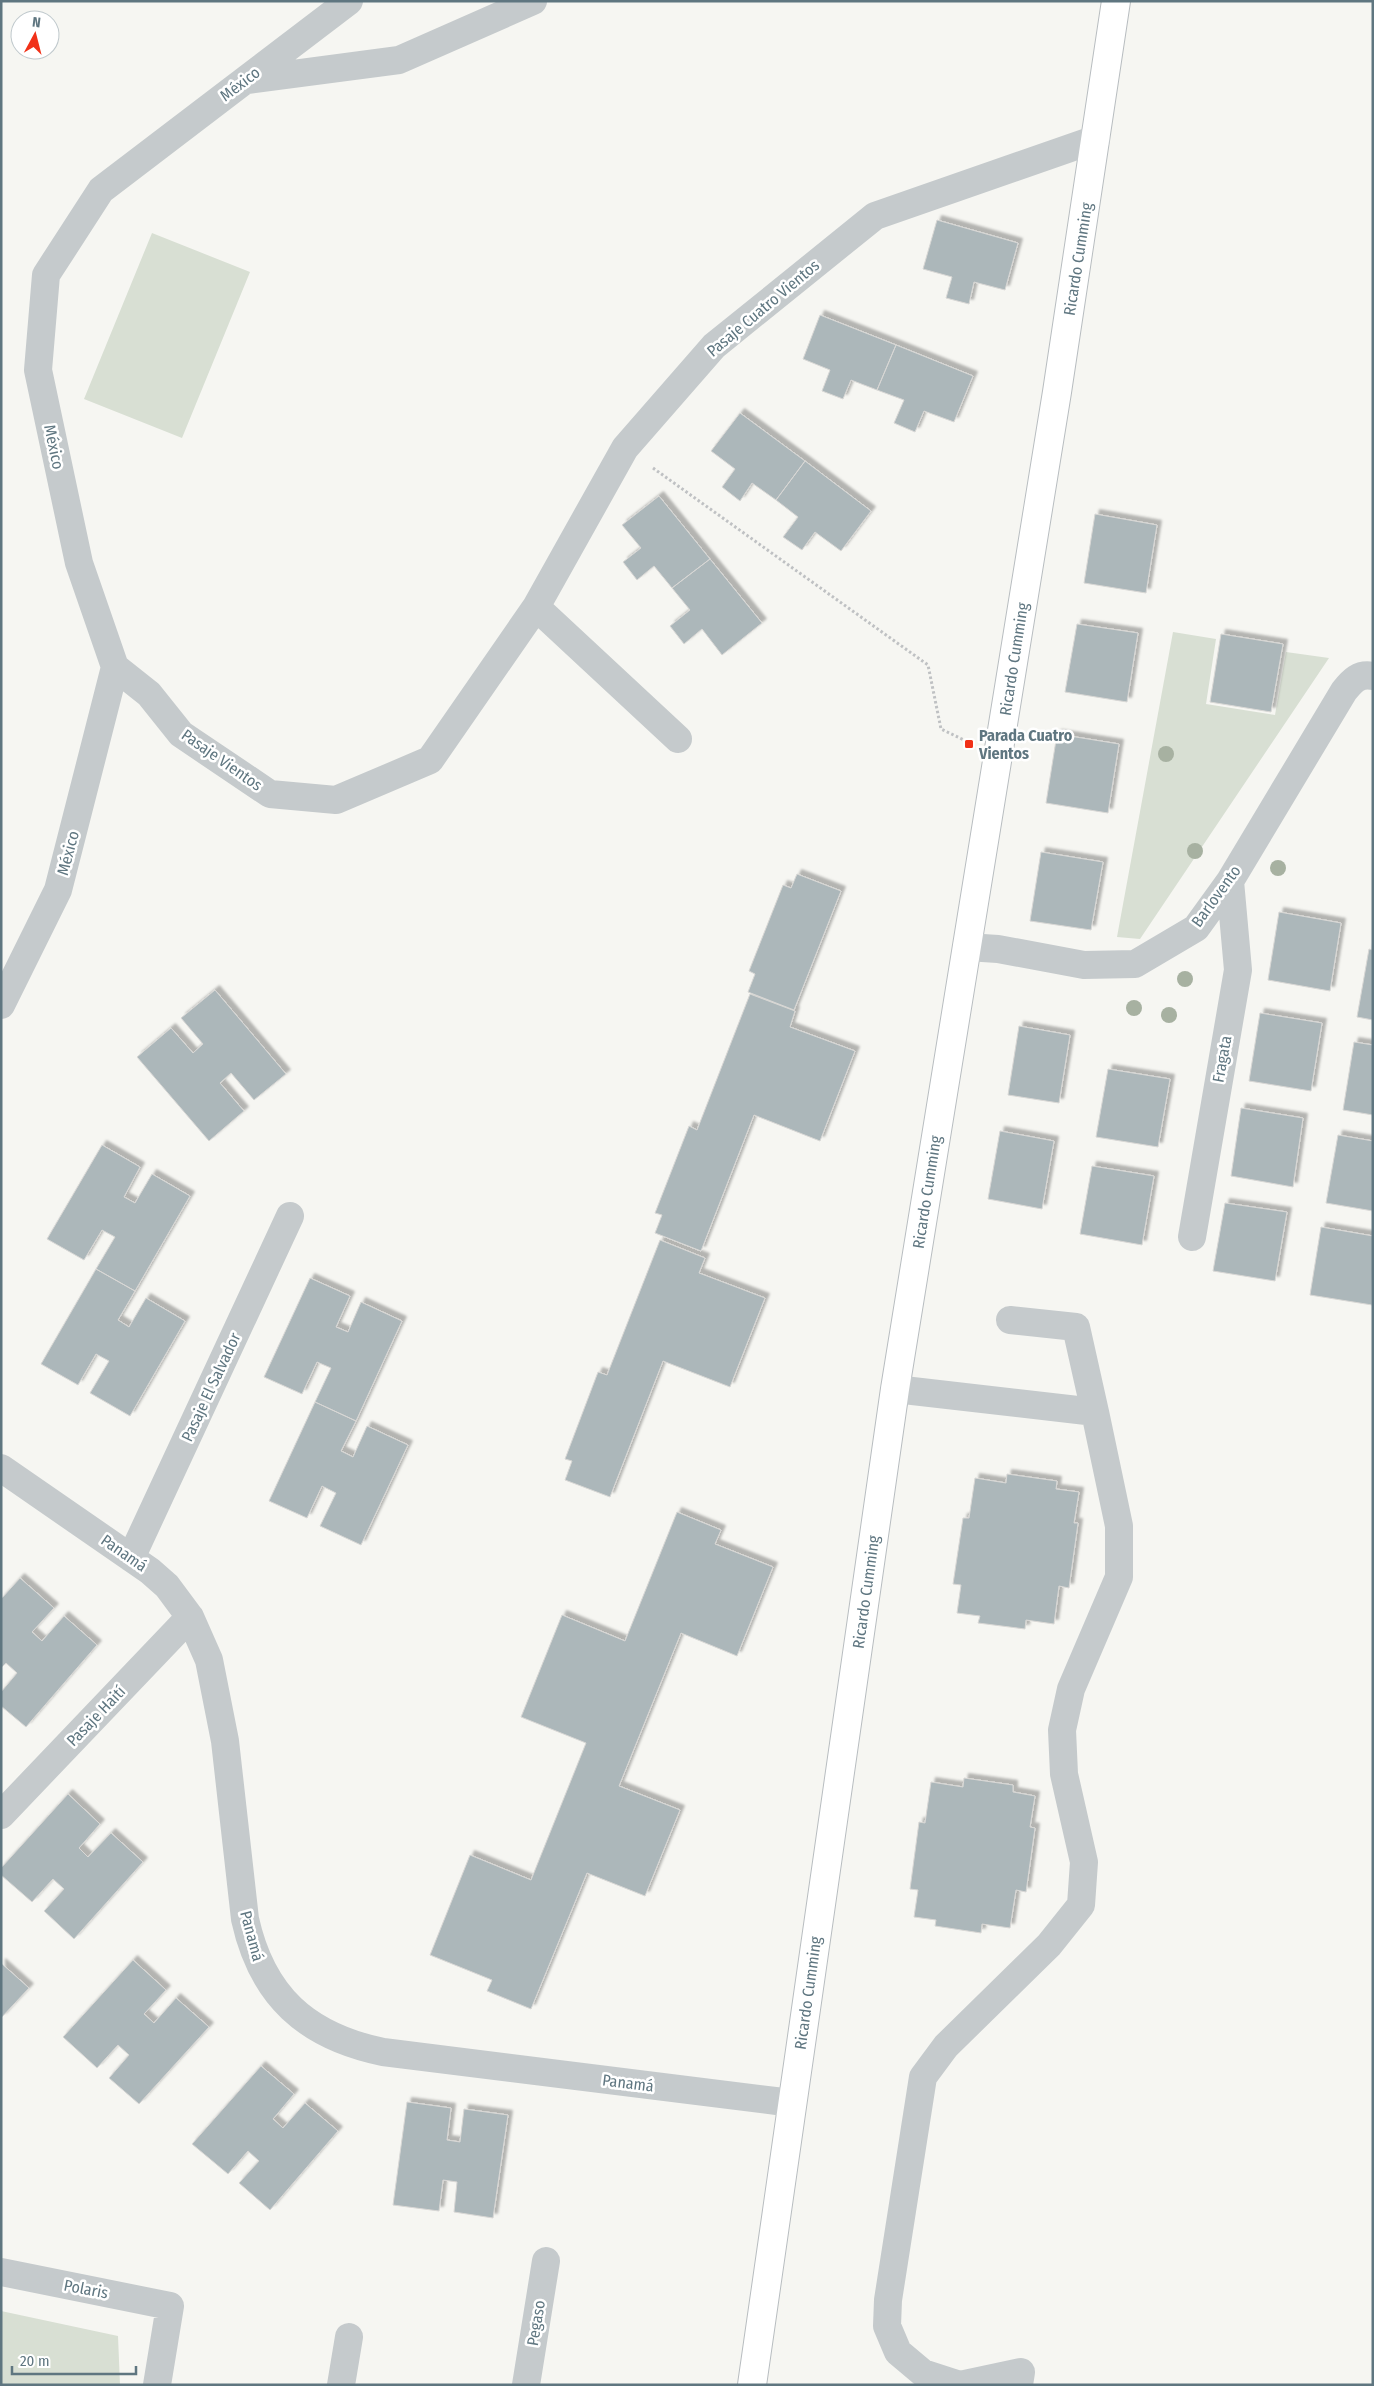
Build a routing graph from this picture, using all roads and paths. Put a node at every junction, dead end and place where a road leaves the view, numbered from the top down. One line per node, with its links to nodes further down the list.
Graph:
1 (349, 1): 4 (street, México)
2 (1116, 1): 5 (main road, Ricardo Cumming)
3 (522, 2): 4 (street)
4 (245, 80): 8 (street, México)
5 (1096, 139): 6 (street, Pasaje Cuatro Vientos); 11 (main road, Ricardo Cumming)
6 (625, 448): 7 (street, Pasaje Cuatro Vientos); 11 (path)
7 (536, 607): 8 (street, Pasaje Vientos); 10 (street)
8 (115, 667): 14 (street, México)
9 (1373, 676): 12 (street, Barlovento)
10 (678, 739)
11 (998, 757): 13 (main road, Ricardo Cumming)
12 (1230, 881): 13 (street, Barlovento); 16 (street, Fragata)
13 (967, 947): 18 (main road, Ricardo Cumming)
14 (1, 1005)
15 (290, 1216): 21 (street, Pasaje El Salvador)
16 (1192, 1237)
17 (1010, 1320): 19 (street)
18 (895, 1389): 19 (street); 24 (main road, Ricardo Cumming)
19 (1095, 1412): 32 (street)
20 (4, 1475): 21 (street, Panamá)
21 (131, 1558): 22 (street, Panamá)
22 (190, 1617): 23 (street, Pasaje Haití); 24 (street, Panamá)
23 (1, 1815)
24 (792, 2103): 31 (main road, Ricardo Cumming)
25 (546, 2261): 30 (street, Pegaso)
26 (1, 2272): 28 (street, Polaris)
27 (349, 2338): 29 (street)
28 (157, 2385)
29 (341, 2385)
30 (526, 2385)
31 (752, 2385)
32 (1019, 2385)

